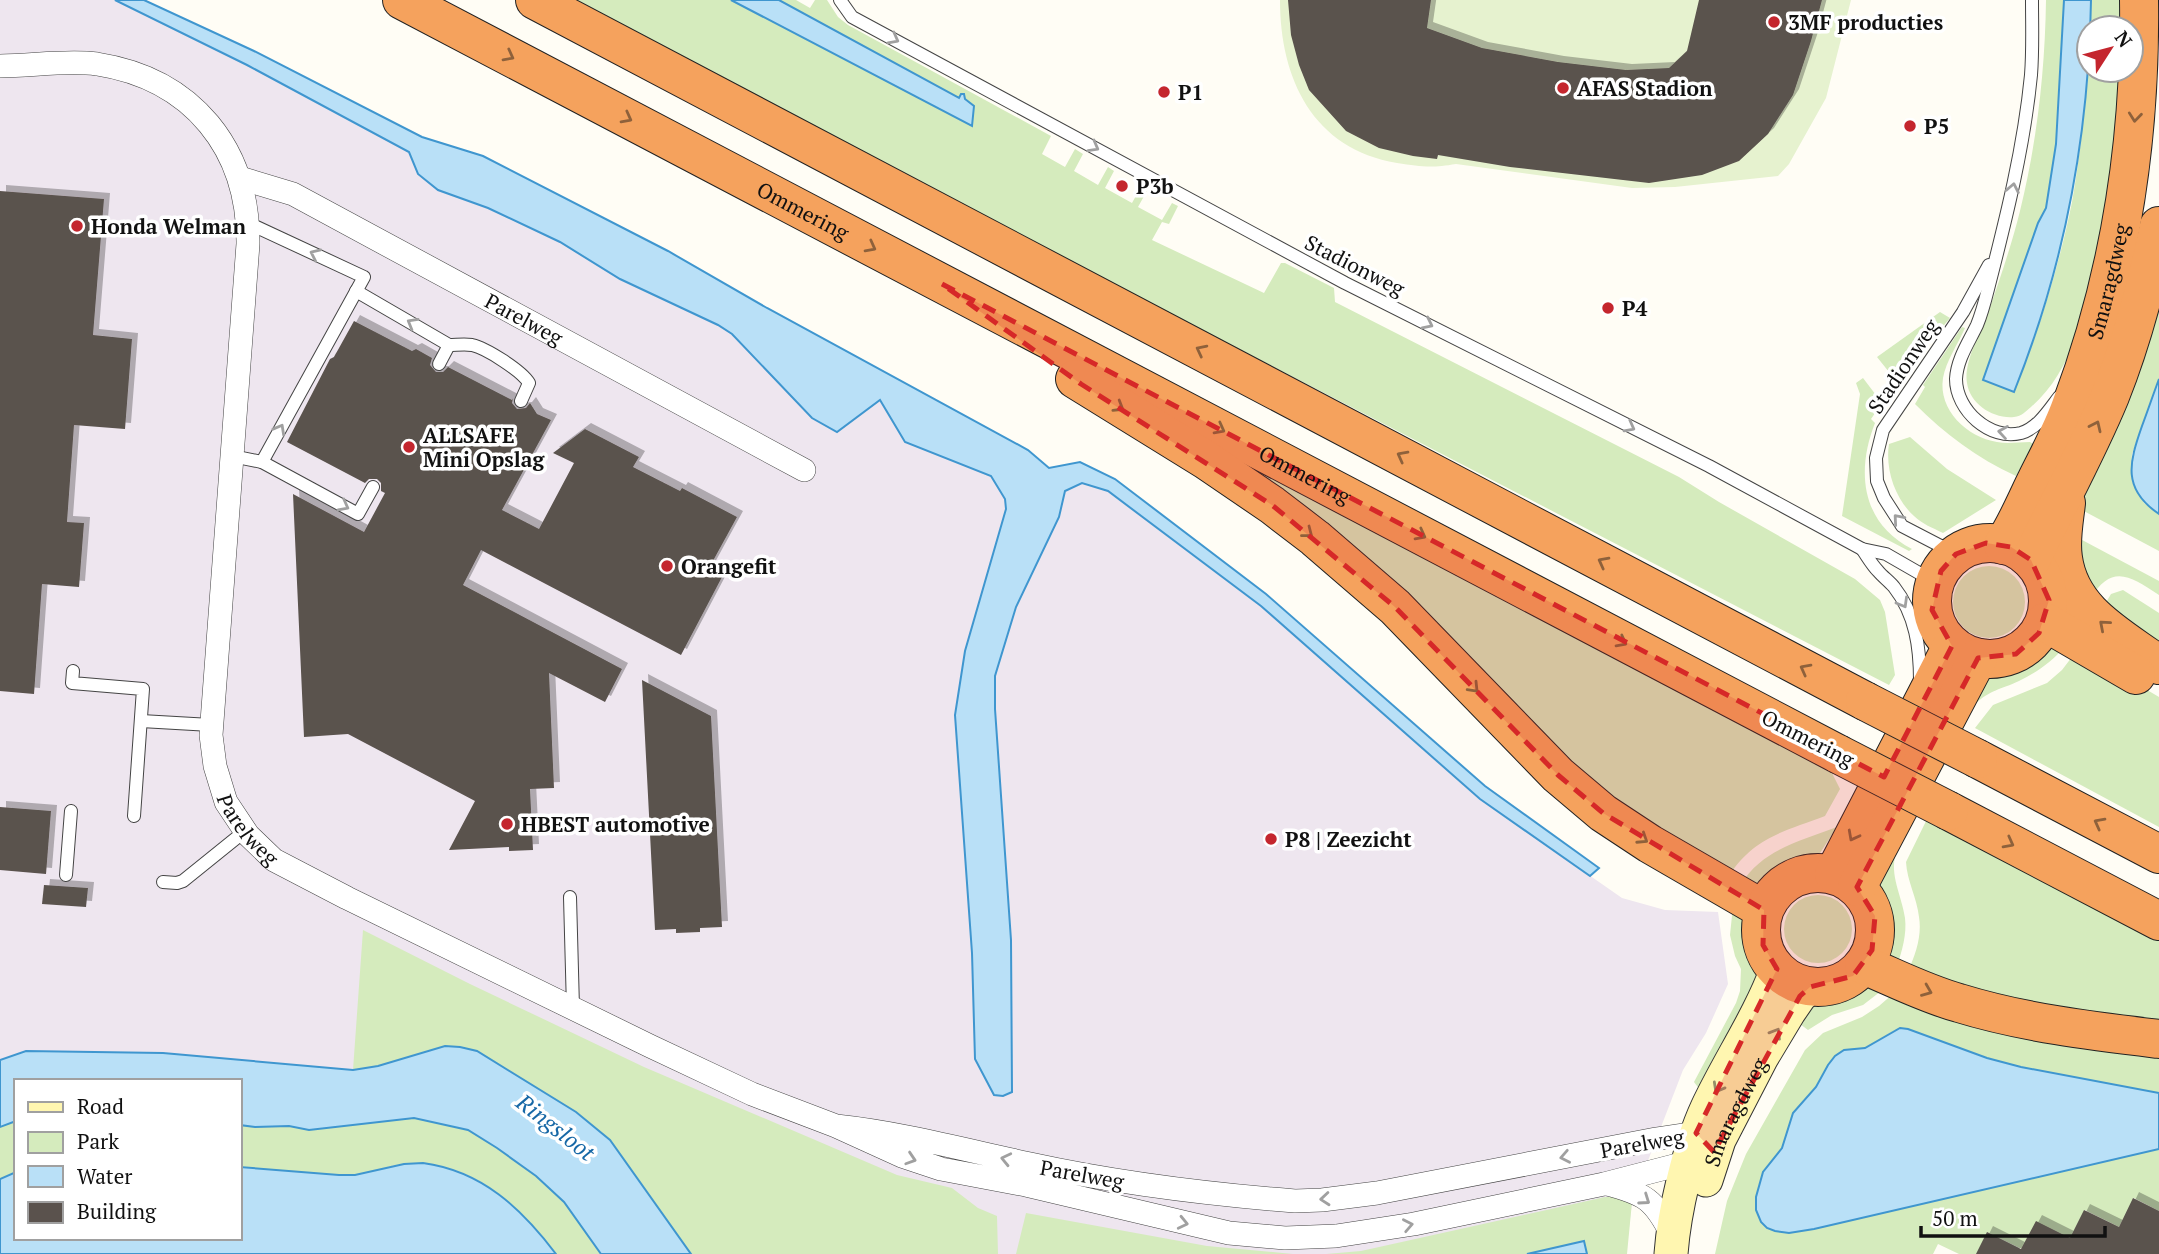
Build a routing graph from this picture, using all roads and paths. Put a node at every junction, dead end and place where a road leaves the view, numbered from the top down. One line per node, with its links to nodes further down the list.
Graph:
1 (402, 0): 11 (highway, Ommering, one-way to 11)
2 (535, 0): 37 (highway, one-way to 2, bridge)
3 (840, 0): 22 (lane, Stadionweg, one-way to 22)
4 (2032, 0): 10 (lane, Stadionweg, one-way to 4)
5 (2139, 0): 14 (highway, Smaragdweg, one-way to 14)
6 (0, 66): 7 (street, Parelweg)
7 (240, 178): 8 (street, Parelweg); 19 (street, Parelweg)
8 (248, 223): 12 (lane, one-way to 8); 17 (street, Parelweg)
9 (2159, 226): 21 (highway, Smaragdweg, one-way to 9)
10 (1996, 254): 14 (lane, Stadionweg, one-way to 10); 24 (lane, Stadionweg, one-way to 10)
11 (942, 284): 42 (highway, one-way to 42); 43 (highway, Ommering, one-way to 43, bridge)
12 (356, 292): 13 (lane, one-way to 12); 18 (lane, one-way to 12)
13 (449, 345): 15 (lane); 16 (lane)
14 (2087, 361): 23 (highway, Smaragdweg)
15 (439, 364)
16 (522, 401)
17 (232, 456): 18 (lane); 33 (street, Parelweg)
18 (262, 462): 20 (lane, one-way to 20)
19 (804, 470)
20 (373, 487)
21 (2067, 488): 23 (highway, Smaragdweg); 28 (highway, one-way to 21)
22 (1862, 549): 25 (lane, Stadionweg); 31 (lane, Stadionweg, one-way to 31)
23 (2017, 552): 24 (highway); 26 (highway)
24 (1955, 554): 25 (highway)
25 (1934, 585): 27 (highway)
26 (2045, 622): 27 (highway); 30 (highway)
27 (1965, 652): 31 (highway); 39 (highway)
28 (2159, 665)
29 (73, 671): 32 (lane)
30 (2159, 688)
31 (1920, 708): 39 (highway, one-way to 39)
32 (141, 721): 33 (lane); 35 (lane)
33 (211, 725): 36 (street, Parelweg)
34 (71, 811): 38 (lane)
35 (134, 816)
36 (245, 831): 40 (lane); 47 (street, Parelweg)
37 (2159, 854)
38 (66, 875)
39 (1845, 880): 42 (highway); 44 (highway)
40 (163, 882)
41 (570, 897): 47 (lane)
42 (1764, 910): 45 (highway)
43 (2159, 921)
44 (1864, 965): 46 (highway); 48 (highway, one-way to 48)
45 (1777, 969): 46 (highway); 50 (street, Smaragdweg, one-way to 50)
46 (1810, 986): 50 (street, Smaragdweg, one-way to 46)
47 (573, 1009): 49 (street, Parelweg)
48 (2159, 1039)
49 (836, 1126): 50 (street, Parelweg, one-way to 49); 51 (street, Parelweg, one-way to 51)
50 (1700, 1149): 51 (street, Parelweg); 52 (street, Smaragdweg)
51 (1604, 1184): 52 (street, Smaragdweg, one-way to 52)
52 (1677, 1248)

